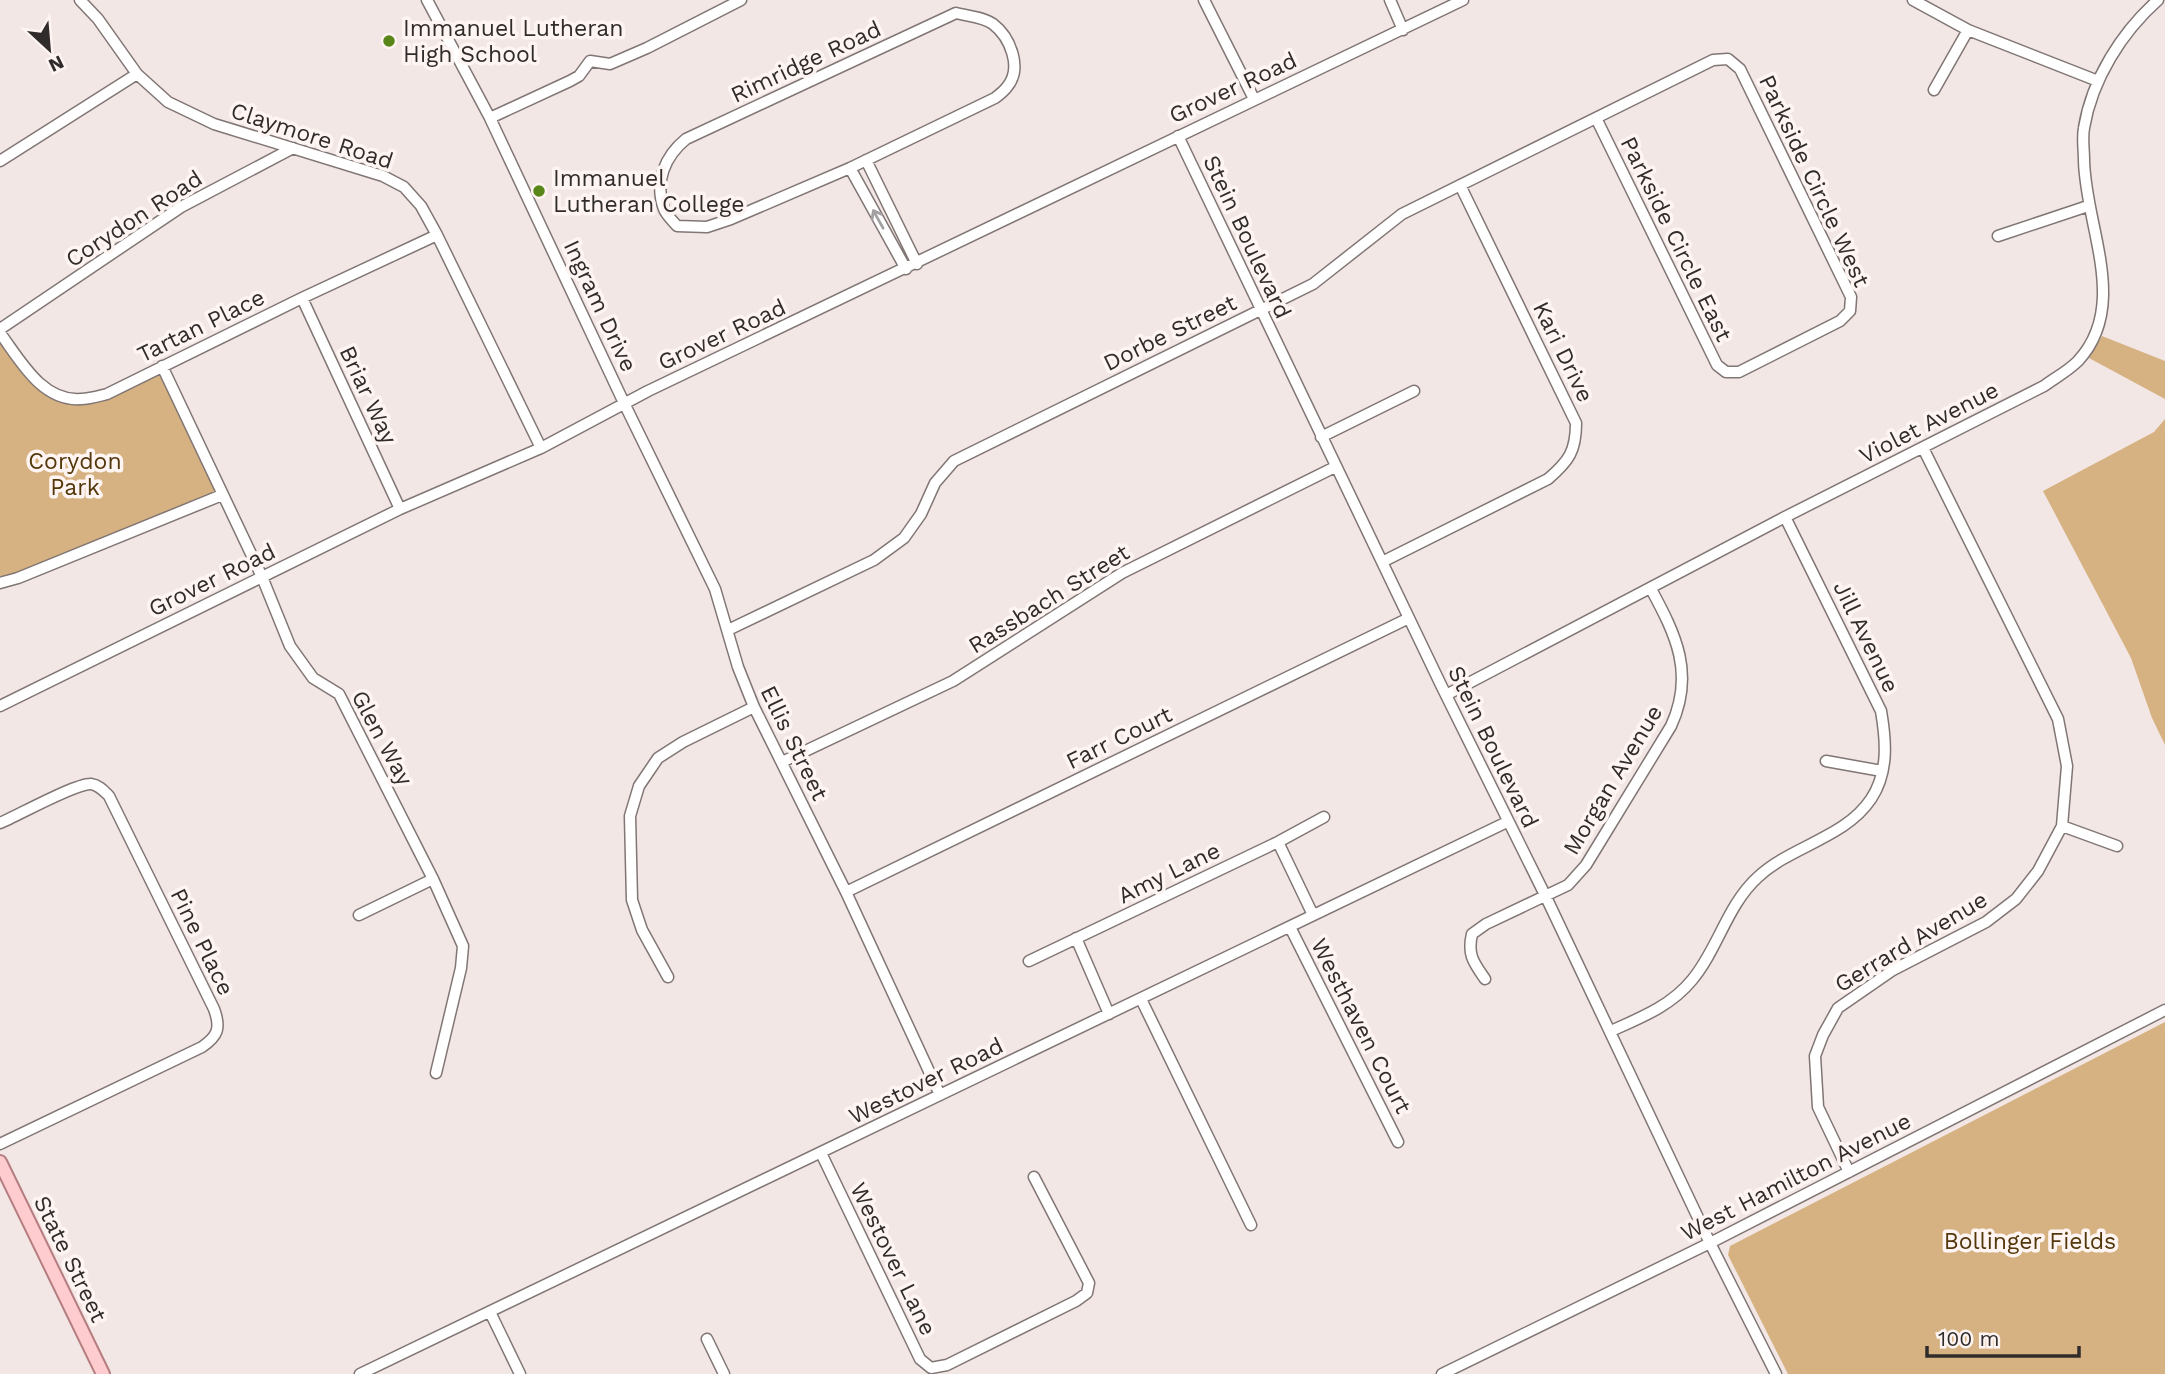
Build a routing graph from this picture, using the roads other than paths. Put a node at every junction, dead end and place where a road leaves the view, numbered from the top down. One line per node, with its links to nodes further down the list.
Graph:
1 (80, 0): 12 (street, Claymore Road)
2 (427, 0): 16 (street, Ingram Drive)
3 (741, 0): 16 (street)
4 (1204, 0): 15 (street)
5 (1390, 0): 9 (street)
6 (1463, 0): 9 (street, Grover Road)
7 (1913, 0): 10 (street)
8 (2158, 0): 13 (street, Violet Avenue)
9 (1403, 30): 15 (street, Grover Road)
10 (1968, 30): 13 (street); 14 (street)
11 (1728, 59): 17 (street, Dorbe Street); 33 (street, Parkside Circle West)
12 (137, 74): 19 (street, Claymore Road); 21 (street)
13 (2098, 81): 24 (street, Violet Avenue)
14 (1934, 90)
15 (1254, 99): 18 (street, Grover Road)
16 (490, 118): 35 (street, Ingram Drive)
17 (1596, 118): 23 (street, Dorbe Street); 33 (street, Parkside Circle East)
18 (1178, 136): 27 (street, Grover Road); 30 (street, Stein Boulevard)
19 (293, 148): 25 (street, Claymore Road); 31 (street, Corydon Road)
20 (866, 160): 22 (street, Rimridge Road); 22 (street, Rimridge Road); 27 (street)
21 (0, 161)
22 (850, 168): 28 (street, one-way to 22)
23 (1461, 185): 30 (street, Dorbe Street); 43 (street, Kari Drive)
24 (2088, 206): 26 (street); 38 (street, Violet Avenue)
25 (437, 235): 29 (street, Tartan Place); 37 (street, Claymore Road)
26 (1998, 236)
27 (917, 264): 28 (street, Grover Road)
28 (906, 269): 35 (street, Grover Road)
29 (302, 298): 32 (street, Tartan Place); 41 (street, Briar Way)
30 (1261, 310): 36 (street, Stein Boulevard); 48 (street, Dorbe Street)
31 (0, 331): 32 (street, Tartan Place)
32 (162, 366): 40 (street, Glen Way)
33 (1726, 372)
34 (1415, 391): 36 (street)
35 (624, 403): 37 (street, Grover Road); 48 (street, Ellis Street)
36 (1321, 437): 39 (street, Stein Boulevard)
37 (541, 448): 41 (street, Grover Road)
38 (1923, 448): 42 (street, Violet Avenue); 58 (street, Gerrard Avenue)
39 (1335, 467): 43 (street, Stein Boulevard); 53 (street, Rassbach Street)
40 (222, 495): 44 (street, Glen Way); 45 (street)
41 (400, 509): 44 (street, Grover Road)
42 (1784, 517): 46 (street, Violet Avenue); 54 (street, Jill Avenue)
43 (1382, 562): 47 (street, Stein Boulevard)
44 (262, 577): 50 (street, Grover Road); 61 (street, Glen Way)
45 (0, 583)
46 (1651, 589): 49 (street, Violet Avenue); 63 (street, Morgan Avenue)
47 (1409, 618): 49 (street, Stein Boulevard); 62 (street, Farr Court)
48 (728, 631): 51 (street, Ellis Street)
49 (1446, 695): 56 (street, Stein Boulevard)
50 (0, 706)
51 (754, 707): 53 (street, Ellis Street); 69 (street)
52 (1826, 761): 54 (street)
53 (782, 762): 62 (street, Ellis Street)
54 (1882, 771): 74 (street, Jill Avenue)
55 (1324, 817): 59 (street, Amy Lane)
56 (1507, 822): 63 (street, Stein Boulevard); 65 (street, Westover Road)
57 (0, 823): 78 (street, Pine Place)
58 (2062, 826): 60 (street); 81 (street, Gerrard Avenue)
59 (1278, 842): 65 (street); 67 (street, Amy Lane)
60 (2118, 846)
61 (433, 879): 64 (street); 75 (street, Glen Way)
62 (846, 892): 76 (street, Ellis Street)
63 (1546, 897): 70 (street, Morgan Avenue); 74 (street, Stein Boulevard)
64 (359, 915)
65 (1313, 915): 66 (street, Westover Road)
66 (1290, 928): 71 (street, Westover Road); 77 (street, Westhaven Court)
67 (1076, 938): 68 (street, Amy Lane); 73 (street)
68 (1029, 961)
69 (667, 977)
70 (1485, 979)
71 (1142, 999): 73 (street, Westover Road); 83 (street)
72 (2165, 1010): 81 (street, West Hamilton Avenue)
73 (1110, 1014): 76 (street, Westover Road)
74 (1611, 1031): 84 (street, Stein Boulevard)
75 (436, 1073)
76 (940, 1095): 79 (street, Westover Road)
77 (1398, 1142)
78 (0, 1144)
79 (821, 1153): 82 (street, Westover Lane); 85 (street, Westover Road)
80 (0, 1162): 87 (main road, State Street)
81 (1849, 1172): 84 (street, West Hamilton Avenue)
82 (1034, 1177)
83 (1251, 1225)
84 (1710, 1243): 91 (street, West Hamilton Avenue); 92 (street, Stein Boulevard)
85 (490, 1312): 88 (street, Westover Road); 89 (street)
86 (708, 1339): 90 (street)
87 (103, 1374)
88 (360, 1374)
89 (520, 1374)
90 (724, 1374)
91 (1442, 1374)
92 (1776, 1374)

